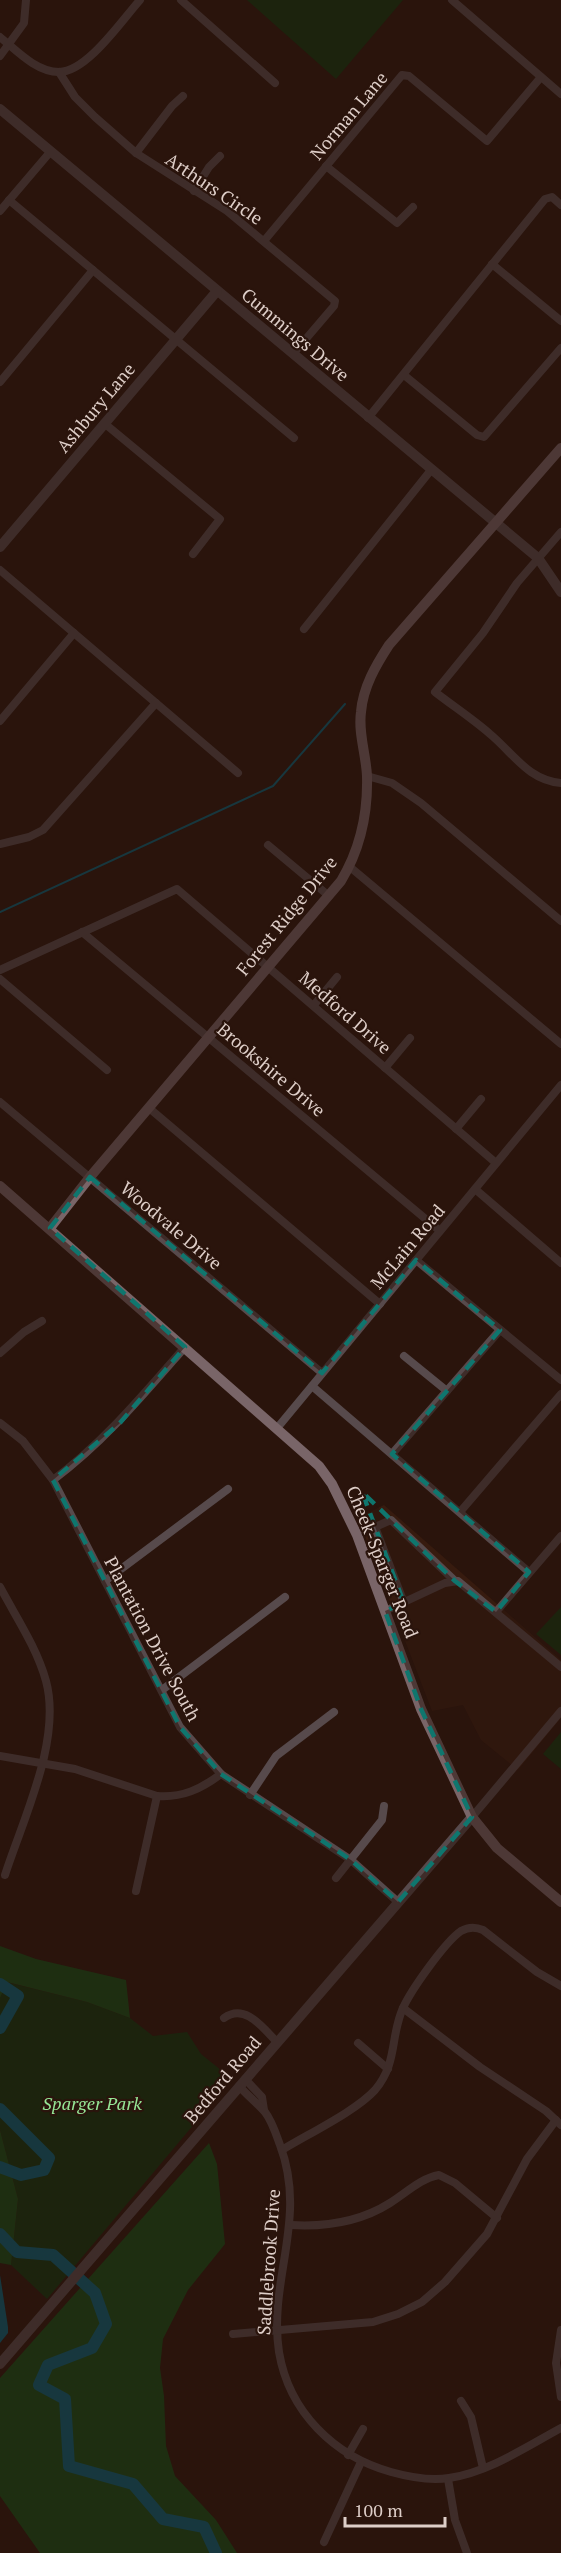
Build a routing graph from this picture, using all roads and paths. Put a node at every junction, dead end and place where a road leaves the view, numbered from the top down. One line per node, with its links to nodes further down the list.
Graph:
1 (26, 0): 6 (street)
2 (140, 0): 8 (street)
3 (181, 0): 10 (street)
4 (452, 0): 9 (street)
5 (0, 37): 6 (street)
6 (10, 45): 7 (street); 8 (street)
7 (0, 57)
8 (59, 72): 15 (street, Arthurs Circle)
9 (541, 77): 11 (street); 17 (street, Norman Lane)
10 (275, 83)
11 (561, 94)
12 (183, 96): 15 (street)
13 (0, 109): 14 (street, Cummings Drive)
14 (51, 151): 19 (street); 26 (street, Cummings Drive)
15 (136, 153): 18 (street, Arthurs Circle)
16 (220, 156): 18 (street)
17 (326, 166): 21 (street); 23 (street, Norman Lane)
18 (194, 191): 23 (street, Arthurs Circle)
19 (9, 200): 22 (street); 25 (street)
20 (561, 205): 24 (street)
21 (413, 207)
22 (0, 211)
23 (264, 241): 30 (street, Arthurs Circle)
24 (492, 264): 27 (street); 31 (street)
25 (93, 270): 28 (street); 32 (street)
26 (217, 291): 28 (street, Ashbury Lane); 30 (street, Cummings Drive)
27 (561, 321)
28 (176, 339): 34 (street, Ashbury Lane); 35 (street)
29 (561, 348): 31 (street)
30 (293, 354): 33 (street, Cummings Drive)
31 (404, 375): 33 (street)
32 (0, 382)
33 (368, 418): 37 (street, Cummings Drive)
34 (104, 423): 40 (street, Ashbury Lane); 41 (street)
35 (294, 438)
36 (561, 448): 38 (main road, Forest Ridge Drive)
37 (431, 470): 38 (street, Cummings Drive); 45 (street)
38 (497, 524): 42 (street, Cummings Drive); 50 (main road, Forest Ridge Drive)
39 (561, 532): 42 (street)
40 (0, 547)
41 (193, 554)
42 (538, 558): 44 (street, Cummings Drive); 51 (street)
43 (0, 570): 46 (street)
44 (561, 592)
45 (304, 629)
46 (74, 633): 47 (street); 48 (street)
47 (156, 703): 49 (street); 52 (street)
48 (0, 721)
49 (238, 774)
50 (367, 776): 54 (main road, Forest Ridge Drive); 56 (street)
51 (561, 783)
52 (0, 844)
53 (268, 845): 55 (street)
54 (350, 867): 55 (main road, Forest Ridge Drive); 65 (street)
55 (329, 896): 58 (main road, Forest Ridge Drive)
56 (561, 921)
57 (82, 932): 58 (street, Medford Drive); 59 (street); 63 (street, Brookshire Drive)
58 (268, 967): 62 (street, Medford Drive); 63 (main road, Forest Ridge Drive)
59 (0, 970)
60 (337, 977): 62 (street)
61 (0, 979): 67 (street)
62 (314, 1005): 66 (street, Medford Drive)
63 (208, 1037): 71 (main road, Forest Ridge Drive); 78 (street, Brookshire Drive)
64 (410, 1038): 66 (street)
65 (561, 1044)
66 (385, 1068): 72 (street, Medford Drive)
67 (107, 1070)
68 (561, 1085): 73 (street, McLain Road)
69 (481, 1099): 72 (street)
70 (0, 1102): 74 (street, Woodvale Drive)
71 (149, 1108): 74 (main road, Forest Ridge Drive); 81 (street)
72 (456, 1129): 73 (street, Medford Drive)
73 (496, 1163): 76 (street, McLain Road)
74 (90, 1177): 77 (main road, Forest Ridge Drive); 87 (street, Woodvale Drive)
75 (0, 1186): 77 (main road, Cheek-Sparger Road)
76 (475, 1189): 78 (street, McLain Road); 80 (street)
77 (50, 1228): 84 (main road, Cheek-Sparger Road)
78 (440, 1231): 79 (street, McLain Road)
79 (416, 1260): 81 (street, McLain Road); 83 (street)
80 (561, 1263)
81 (380, 1304): 87 (street, McLain Road)
82 (42, 1321): 85 (street)
83 (500, 1330): 88 (street); 90 (street)
84 (185, 1347): 93 (main road, Cheek-Sparger Road); 95 (street)
85 (0, 1353)
86 (404, 1356): 90 (street)
87 (322, 1373): 89 (street, McLain Road)
88 (561, 1380)
89 (312, 1386): 93 (street, McLain Road); 94 (street)
90 (447, 1391): 94 (street)
91 (561, 1394): 97 (street)
92 (0, 1423): 95 (street, Plantation Drive South)
93 (278, 1427): 99 (main road, Cheek-Sparger Road)
94 (392, 1454): 97 (street)
95 (53, 1480): 102 (street, Plantation Drive South)
96 (228, 1489): 102 (street)
97 (460, 1512): 101 (street)
98 (375, 1527): 99 (street); 103 (street); 106 (street)
99 (357, 1535): 107 (main road, Cheek-Sparger Road)
100 (561, 1536): 101 (street)
101 (530, 1572): 108 (street)
102 (105, 1581): 110 (street, Plantation Drive South)
103 (455, 1581): 106 (street); 108 (street)
104 (0, 1587): 114 (street)
105 (285, 1597): 110 (street)
106 (404, 1603): 107 (street)
107 (385, 1611): 119 (main road, Cheek-Sparger Road)
108 (496, 1612): 109 (street)
109 (561, 1667)
110 (162, 1690): 115 (street, Plantation Drive South)
111 (561, 1711): 119 (street)
112 (334, 1712): 116 (street)
113 (0, 1756): 114 (street)
114 (42, 1764): 117 (street); 121 (street)
115 (221, 1774): 116 (street, Plantation Drive South); 117 (street)
116 (250, 1795): 120 (street, Plantation Drive South)
117 (157, 1796): 123 (street)
118 (384, 1806): 120 (street)
119 (472, 1817): 124 (street, Bedford Road); 125 (main road, Cheek-Sparger Road)
120 (351, 1860): 122 (street); 124 (street, Plantation Drive South)
121 (4, 1875)
122 (336, 1878)
123 (136, 1891)
124 (398, 1902): 129 (street, Bedford Road)
125 (561, 1902)
126 (561, 1986): 127 (street)
127 (403, 2008): 131 (street); 133 (street)
128 (224, 2018): 129 (street)
129 (277, 2042): 132 (street, Bedford Road)
130 (358, 2043): 131 (street)
131 (388, 2069): 134 (street)
132 (242, 2083): 134 (street, Saddlebrook Drive); 140 (street, Bedford Road)
133 (558, 2122): 135 (street)
134 (282, 2150): 136 (street, Saddlebrook Drive)
135 (497, 2218): 136 (street); 138 (street)
136 (291, 2224): 138 (street, Saddlebrook Drive)
137 (561, 2330): 141 (street)
138 (277, 2331): 139 (street); 145 (street, Saddlebrook Drive)
139 (233, 2334)
140 (0, 2364)
141 (561, 2397)
142 (462, 2401): 147 (street)
143 (561, 2428): 147 (street, Saddlebrook Drive)
144 (363, 2429): 145 (street)
145 (348, 2455): 146 (street, Saddlebrook Drive)
146 (361, 2462): 148 (street, Saddlebrook Drive); 149 (street)
147 (483, 2468): 148 (street, Saddlebrook Drive)
148 (448, 2479): 150 (street)
149 (324, 2542)
150 (467, 2553)

